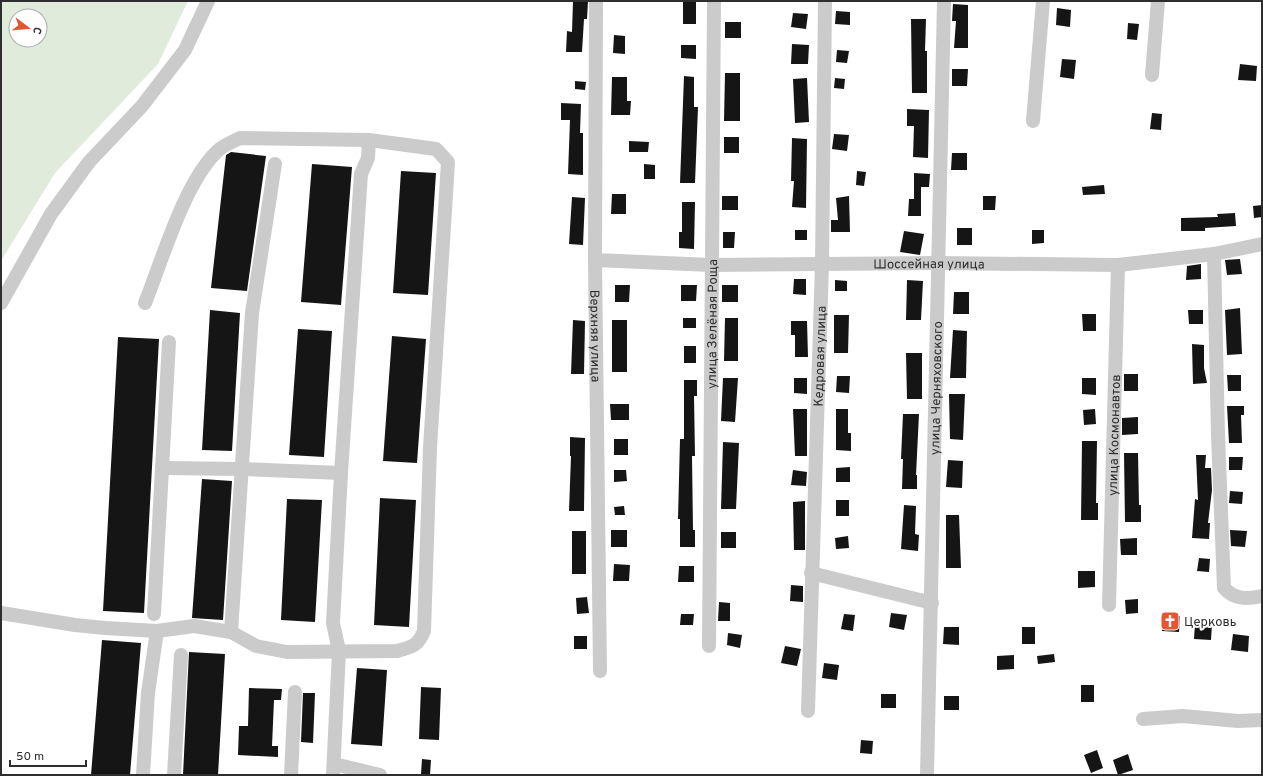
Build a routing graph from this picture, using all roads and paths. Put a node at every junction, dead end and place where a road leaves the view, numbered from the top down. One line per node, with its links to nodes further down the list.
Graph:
1 (208, 1): 19 (street)
2 (596, 1): 14 (street, Верхняя улица)
3 (714, 1): 17 (street, улица Зелёная Роща)
4 (826, 1): 16 (street, Кедровая улица)
5 (944, 1): 15 (street, улица Черняховского)
6 (1043, 1): 9 (street)
7 (1158, 1): 8 (street)
8 (1152, 76)
9 (1033, 121)
10 (369, 140): 20 (street); 24 (street); 34 (street)
11 (275, 164): 23 (street)
12 (1262, 244): 13 (street, Шоссейная улица)
13 (1214, 254): 18 (street, Шоссейная улица); 26 (street)
14 (595, 260): 17 (street, Шоссейная улица); 36 (street, Верхняя улица)
15 (938, 263): 16 (street, Шоссейная улица); 18 (street, Шоссейная улица); 27 (street, улица Черняховского)
16 (822, 264): 17 (street, Шоссейная улица); 25 (street, Кедровая улица)
17 (711, 265): 33 (street, улица Зелёная Роща)
18 (1118, 265): 28 (street, улица Космонавтов)
19 (1, 303)
20 (146, 303)
21 (169, 342): 22 (street)
22 (163, 468): 23 (street); 30 (street)
23 (242, 469): 24 (street); 32 (street)
24 (341, 473): 34 (street)
25 (811, 573): 27 (street); 38 (street, Кедровая улица)
26 (1262, 596)
27 (932, 603): 46 (street, улица Черняховского)
28 (1109, 606)
29 (1, 613): 31 (street)
30 (154, 614)
31 (157, 631): 32 (street); 42 (street)
32 (231, 632): 34 (street)
33 (709, 646)
34 (339, 651): 41 (street)
35 (181, 655): 43 (street)
36 (600, 671)
37 (295, 692): 44 (street)
38 (808, 711)
39 (1142, 719): 40 (street)
40 (1262, 720)
41 (333, 770): 45 (street)
42 (143, 775)
43 (174, 775)
44 (291, 775)
45 (380, 775)
46 (927, 775)

